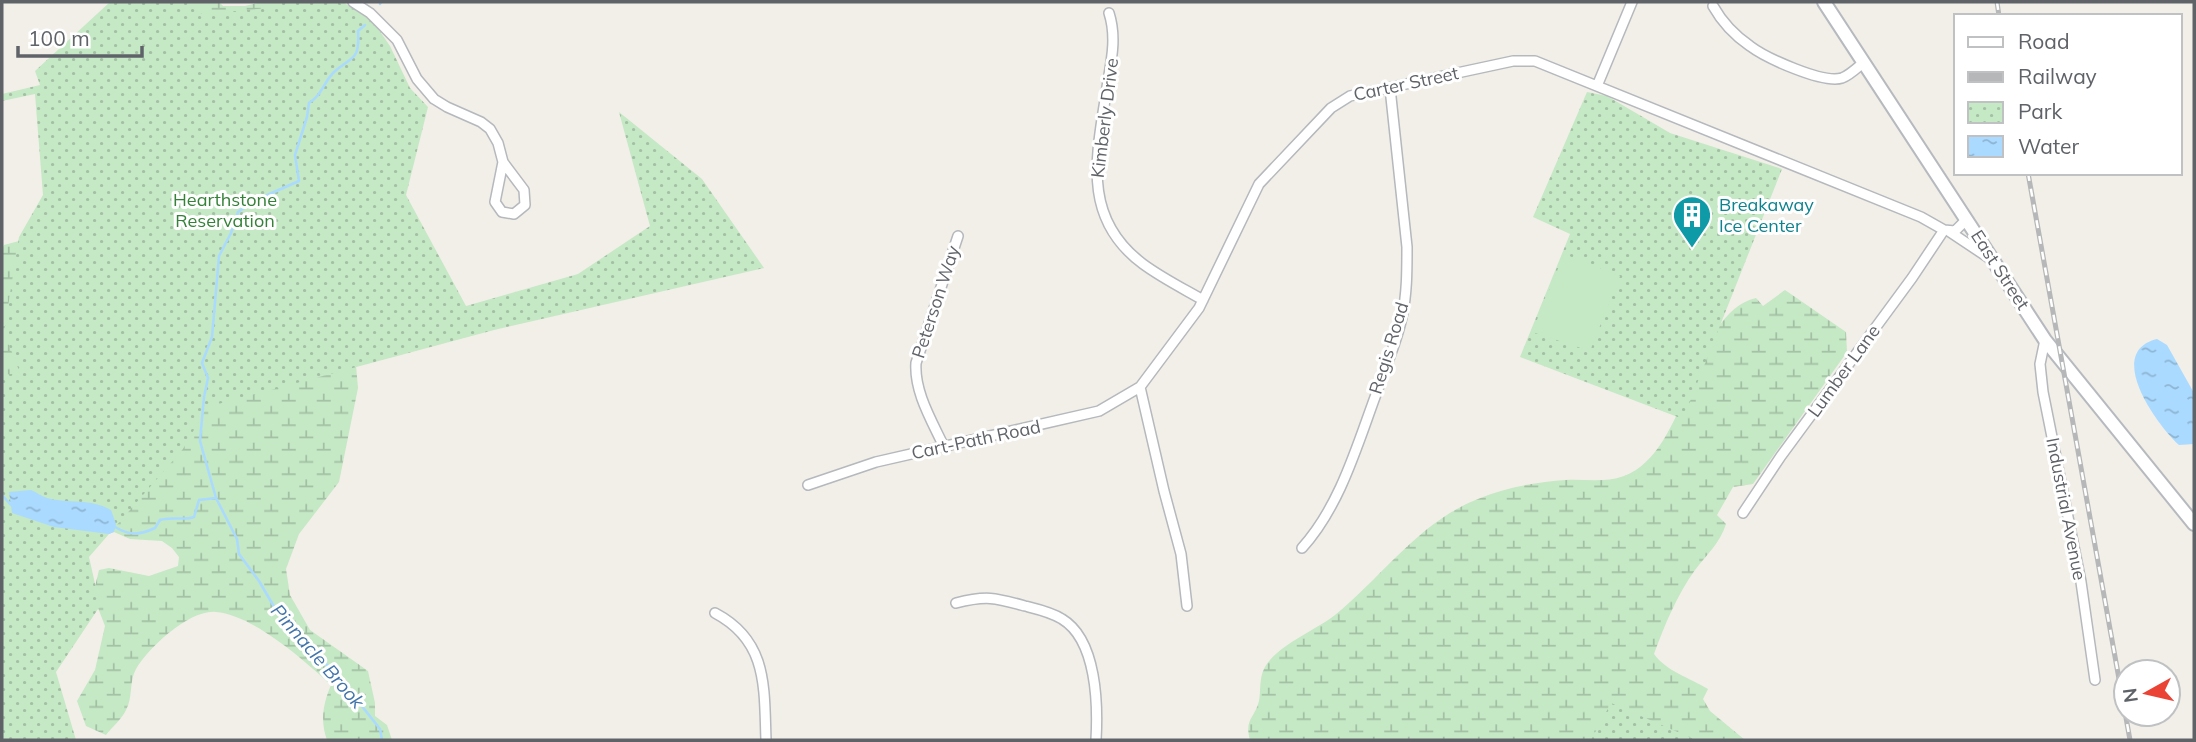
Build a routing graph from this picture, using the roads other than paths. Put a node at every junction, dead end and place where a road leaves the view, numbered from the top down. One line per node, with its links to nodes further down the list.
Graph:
1 (353, 2): 9 (street)
2 (1632, 2): 7 (street)
3 (1824, 2): 6 (main road, East Street)
4 (1713, 6): 6 (street)
5 (1109, 13): 14 (street, Kimberly Drive)
6 (1864, 62): 10 (main road, East Street)
7 (1597, 86): 8 (street, Carter Street); 11 (street, Carter Street)
8 (1390, 88): 14 (street, Carter Street); 21 (street, Regis Road)
9 (503, 162): 9 (street)
10 (1967, 219): 11 (street); 13 (main road, East Street)
11 (1947, 231): 13 (street, Carter Street); 19 (street, Lumber Lane)
12 (958, 236): 17 (street, Peterson Way)
13 (1994, 261): 15 (main road, East Street)
14 (1203, 300): 16 (street, Carter Street)
15 (2045, 340): 20 (main road, East Street); 25 (street, Industrial Avenue)
16 (1140, 387): 17 (street, Cart-Path Road); 23 (street)
17 (944, 447): 18 (street, Cart-Path Road)
18 (808, 485)
19 (1743, 513)
20 (2194, 524)
21 (1302, 548)
22 (956, 603): 27 (street)
23 (1187, 606)
24 (715, 613): 26 (street)
25 (2095, 680)
26 (766, 740)
27 (1096, 740)

